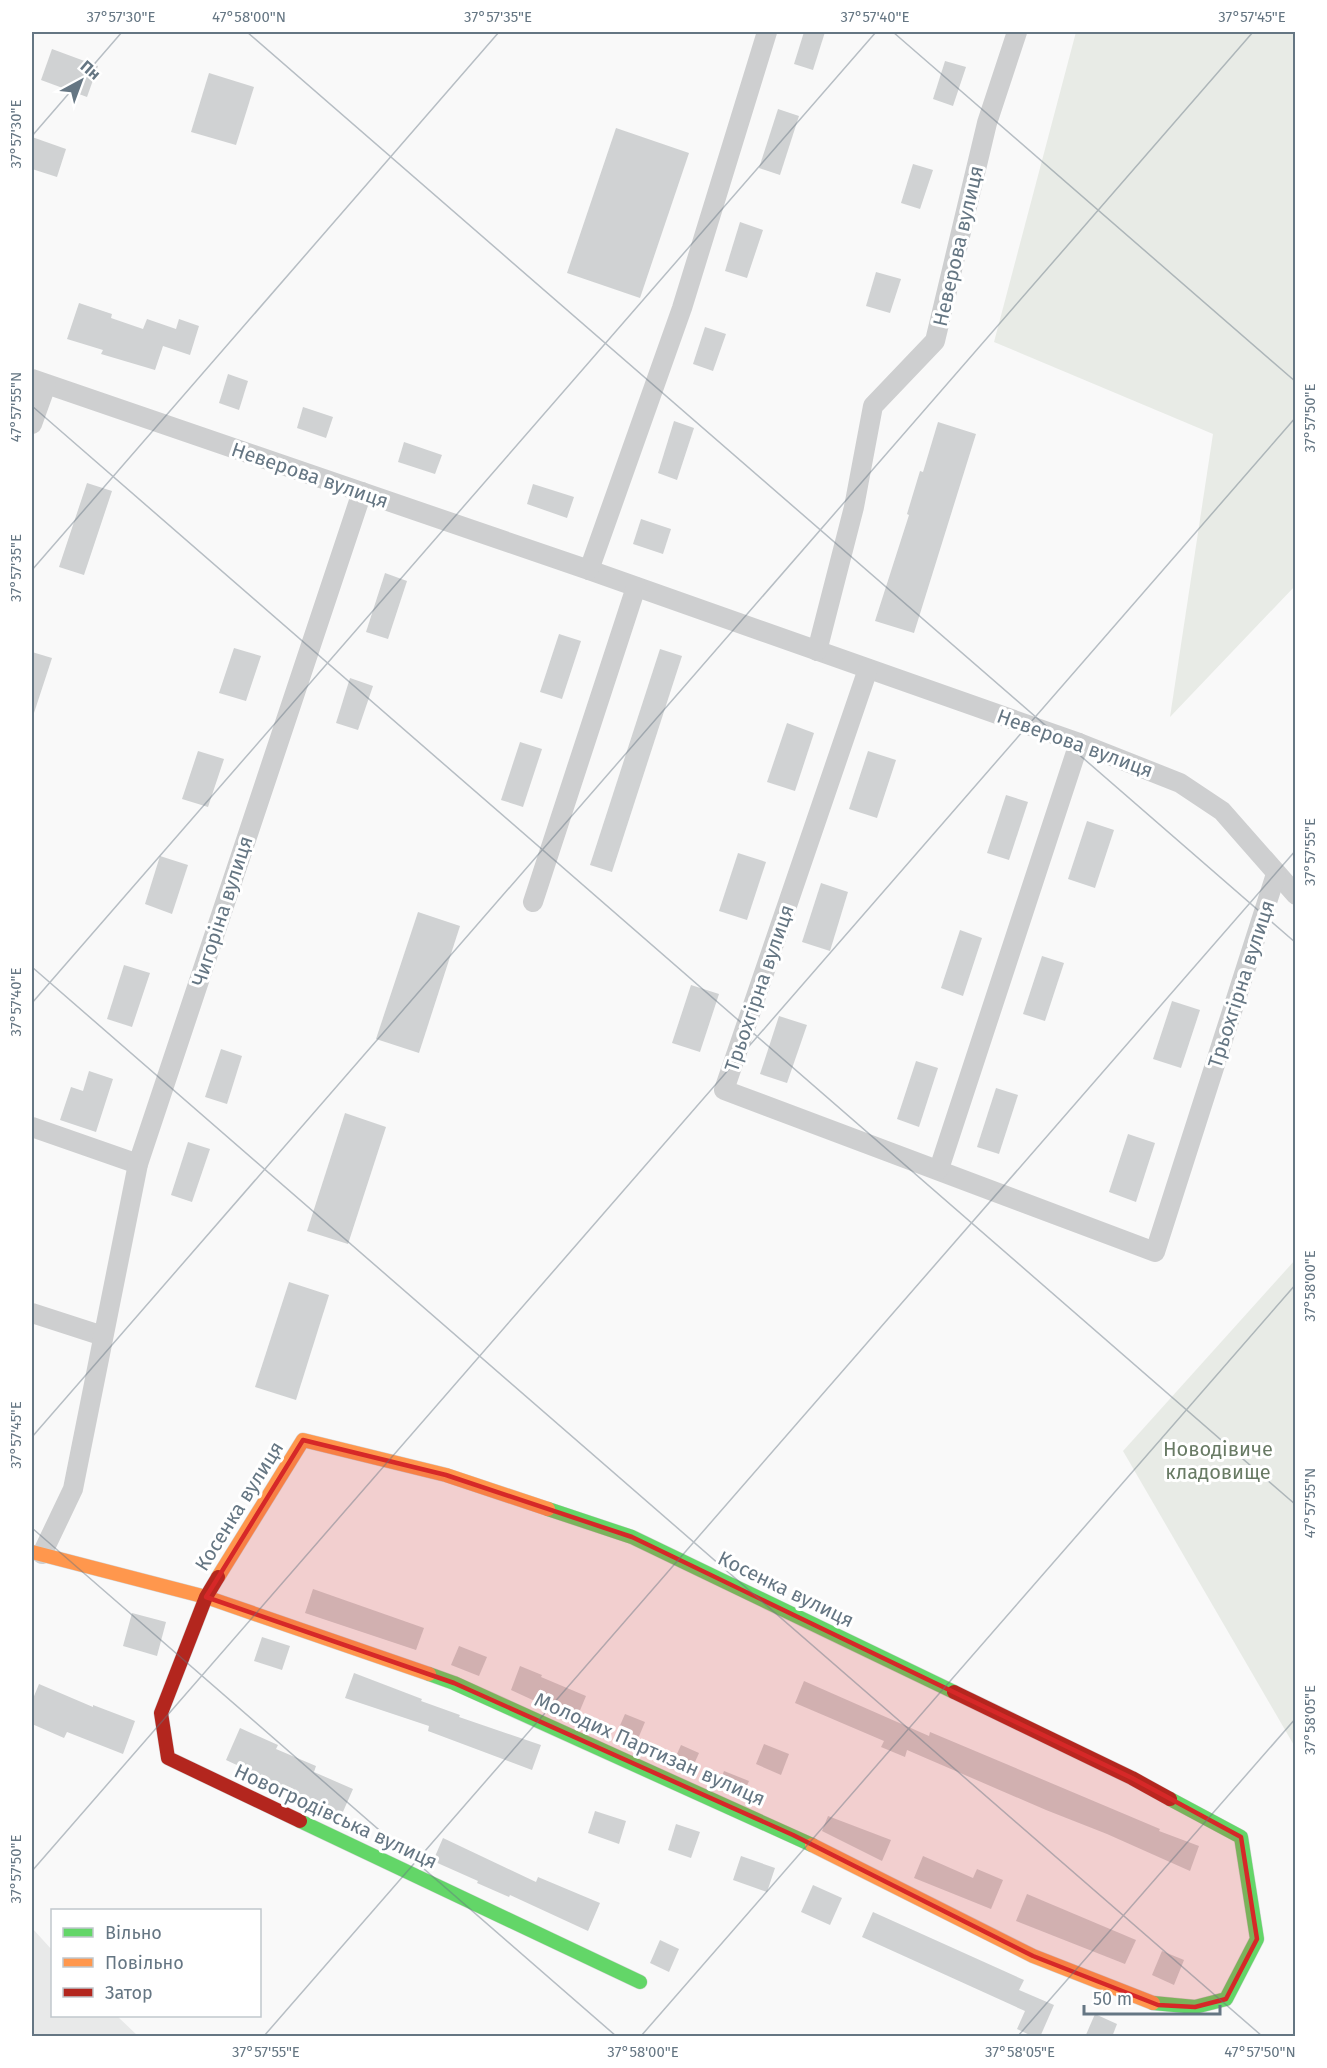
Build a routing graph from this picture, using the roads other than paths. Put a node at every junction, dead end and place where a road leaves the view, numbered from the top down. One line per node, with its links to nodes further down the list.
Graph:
1 (767, 32): 6 (street)
2 (1017, 32): 8 (street, Неверова вулиця)
3 (39, 382): 4 (street); 5 (street, Неверова вулиця)
4 (32, 424)
5 (362, 492): 6 (street, Неверова вулиця); 15 (street, Чигоріна вулиця)
6 (589, 570): 7 (street, Неверова вулиця)
7 (636, 587): 8 (street, Неверова вулиця); 13 (street)
8 (817, 651): 9 (street, Неверова вулиця)
9 (868, 669): 10 (street, Неверова вулиця); 16 (street, Трьохгірна вулиця)
10 (1079, 743): 11 (street, Неверова вулиця); 16 (street)
11 (1276, 874): 12 (street, Неверова вулиця); 16 (street, Трьохгірна вулиця)
12 (1296, 895)
13 (533, 902)
14 (32, 1127): 15 (street)
15 (138, 1164): 18 (street, Чигоріна вулиця)
16 (939, 1169)
17 (32, 1313): 18 (street)
18 (104, 1336): 19 (street, Чигоріна вулиця)
19 (37, 1553): 20 (street, Молодих Партизан вулиця)
20 (206, 1597): 21 (street, Новогродівська вулиця); 22 (street, Молодих Партизан вулиця); 22 (street, Косенка вулиця)
21 (640, 1982)
22 (1226, 1999)

